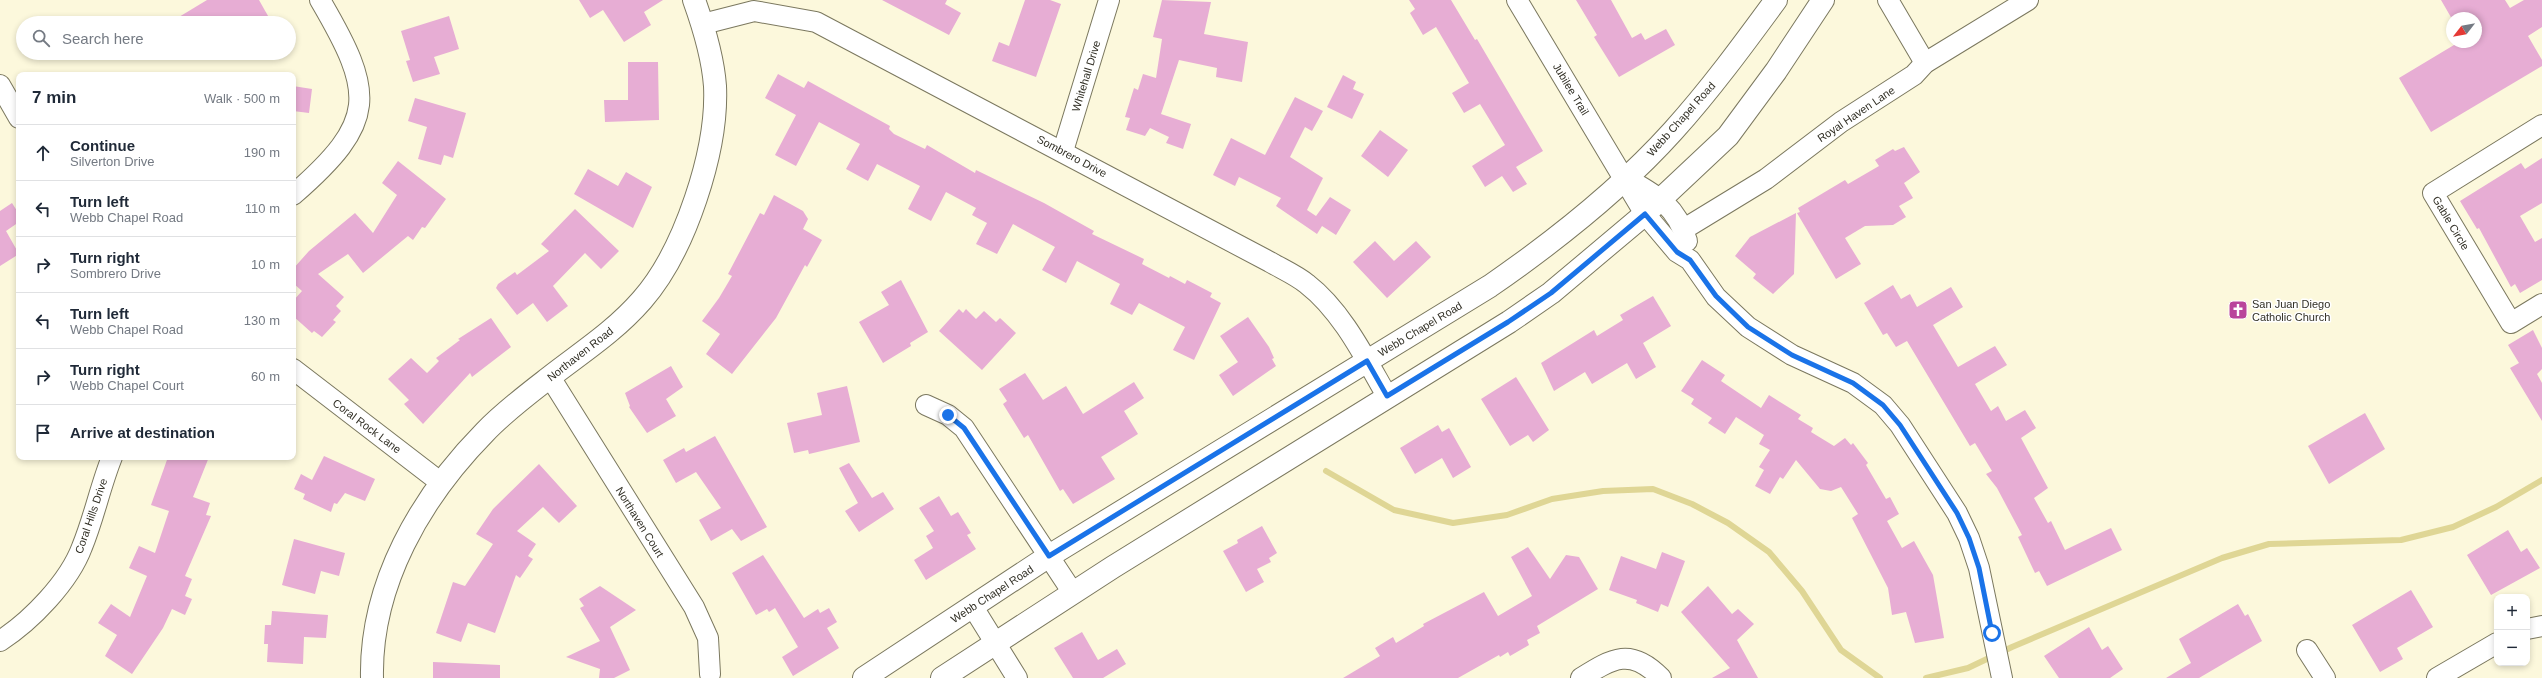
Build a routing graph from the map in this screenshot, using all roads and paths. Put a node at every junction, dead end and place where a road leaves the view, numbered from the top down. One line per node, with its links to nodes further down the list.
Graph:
1 (320, 0): 16 (street)
2 (694, 0): 9 (main road, Northaven Road)
3 (1109, 0): 14 (street, Whitehall Drive)
4 (1517, 0): 15 (street, Jubilee Trail)
5 (1776, 0): 15 (main road, Webb Chapel Road)
6 (1823, 0): 17 (main road)
7 (1888, 0): 10 (street)
8 (2028, 0): 10 (street, Royal Haven Lane)
9 (702, 24): 14 (street, Sombrero Drive); 24 (main road, Northaven Road)
10 (1925, 63): 19 (street, Royal Haven Lane)
11 (0, 85): 12 (street)
12 (16, 113)
13 (2542, 125): 21 (street, Gable Circle)
14 (1063, 151): 22 (street, Sombrero Drive)
15 (1626, 178): 17 (street); 18 (street, Jubilee Trail); 22 (main road, Webb Chapel Road)
16 (296, 192)
17 (1663, 199): 18 (main road); 19 (street)
18 (1645, 214): 20 (street, Jubilee Trail); 25 (main road)
19 (1684, 229): 20 (street)
20 (1690, 260): 38 (street)
21 (2542, 304)
22 (1367, 361): 25 (street, Sombrero Drive); 29 (main road, Webb Chapel Road)
23 (296, 372): 28 (street, Coral Rock Lane)
24 (550, 377): 28 (main road, Northaven Road); 39 (street, Northaven Court)
25 (1387, 396): 30 (main road)
26 (926, 405): 29 (street)
27 (111, 460): 34 (street, Coral Hills Drive)
28 (440, 482): 40 (main road, Northaven Road)
29 (1049, 556): 30 (street); 31 (main road, Webb Chapel Road)
30 (1073, 593): 35 (main road)
31 (973, 607): 35 (street); 41 (main road, Webb Chapel Road)
32 (2542, 626): 33 (street)
33 (2530, 628)
34 (0, 641)
35 (996, 644): 42 (main road); 43 (street)
36 (2494, 644): 47 (street)
37 (2307, 650): 46 (street)
38 (2000, 672)
39 (710, 674)
40 (372, 678)
41 (864, 678)
42 (942, 678)
43 (1017, 678)
44 (1581, 678): 45 (street)
45 (1661, 678)
46 (2325, 678)
47 (2438, 678)

